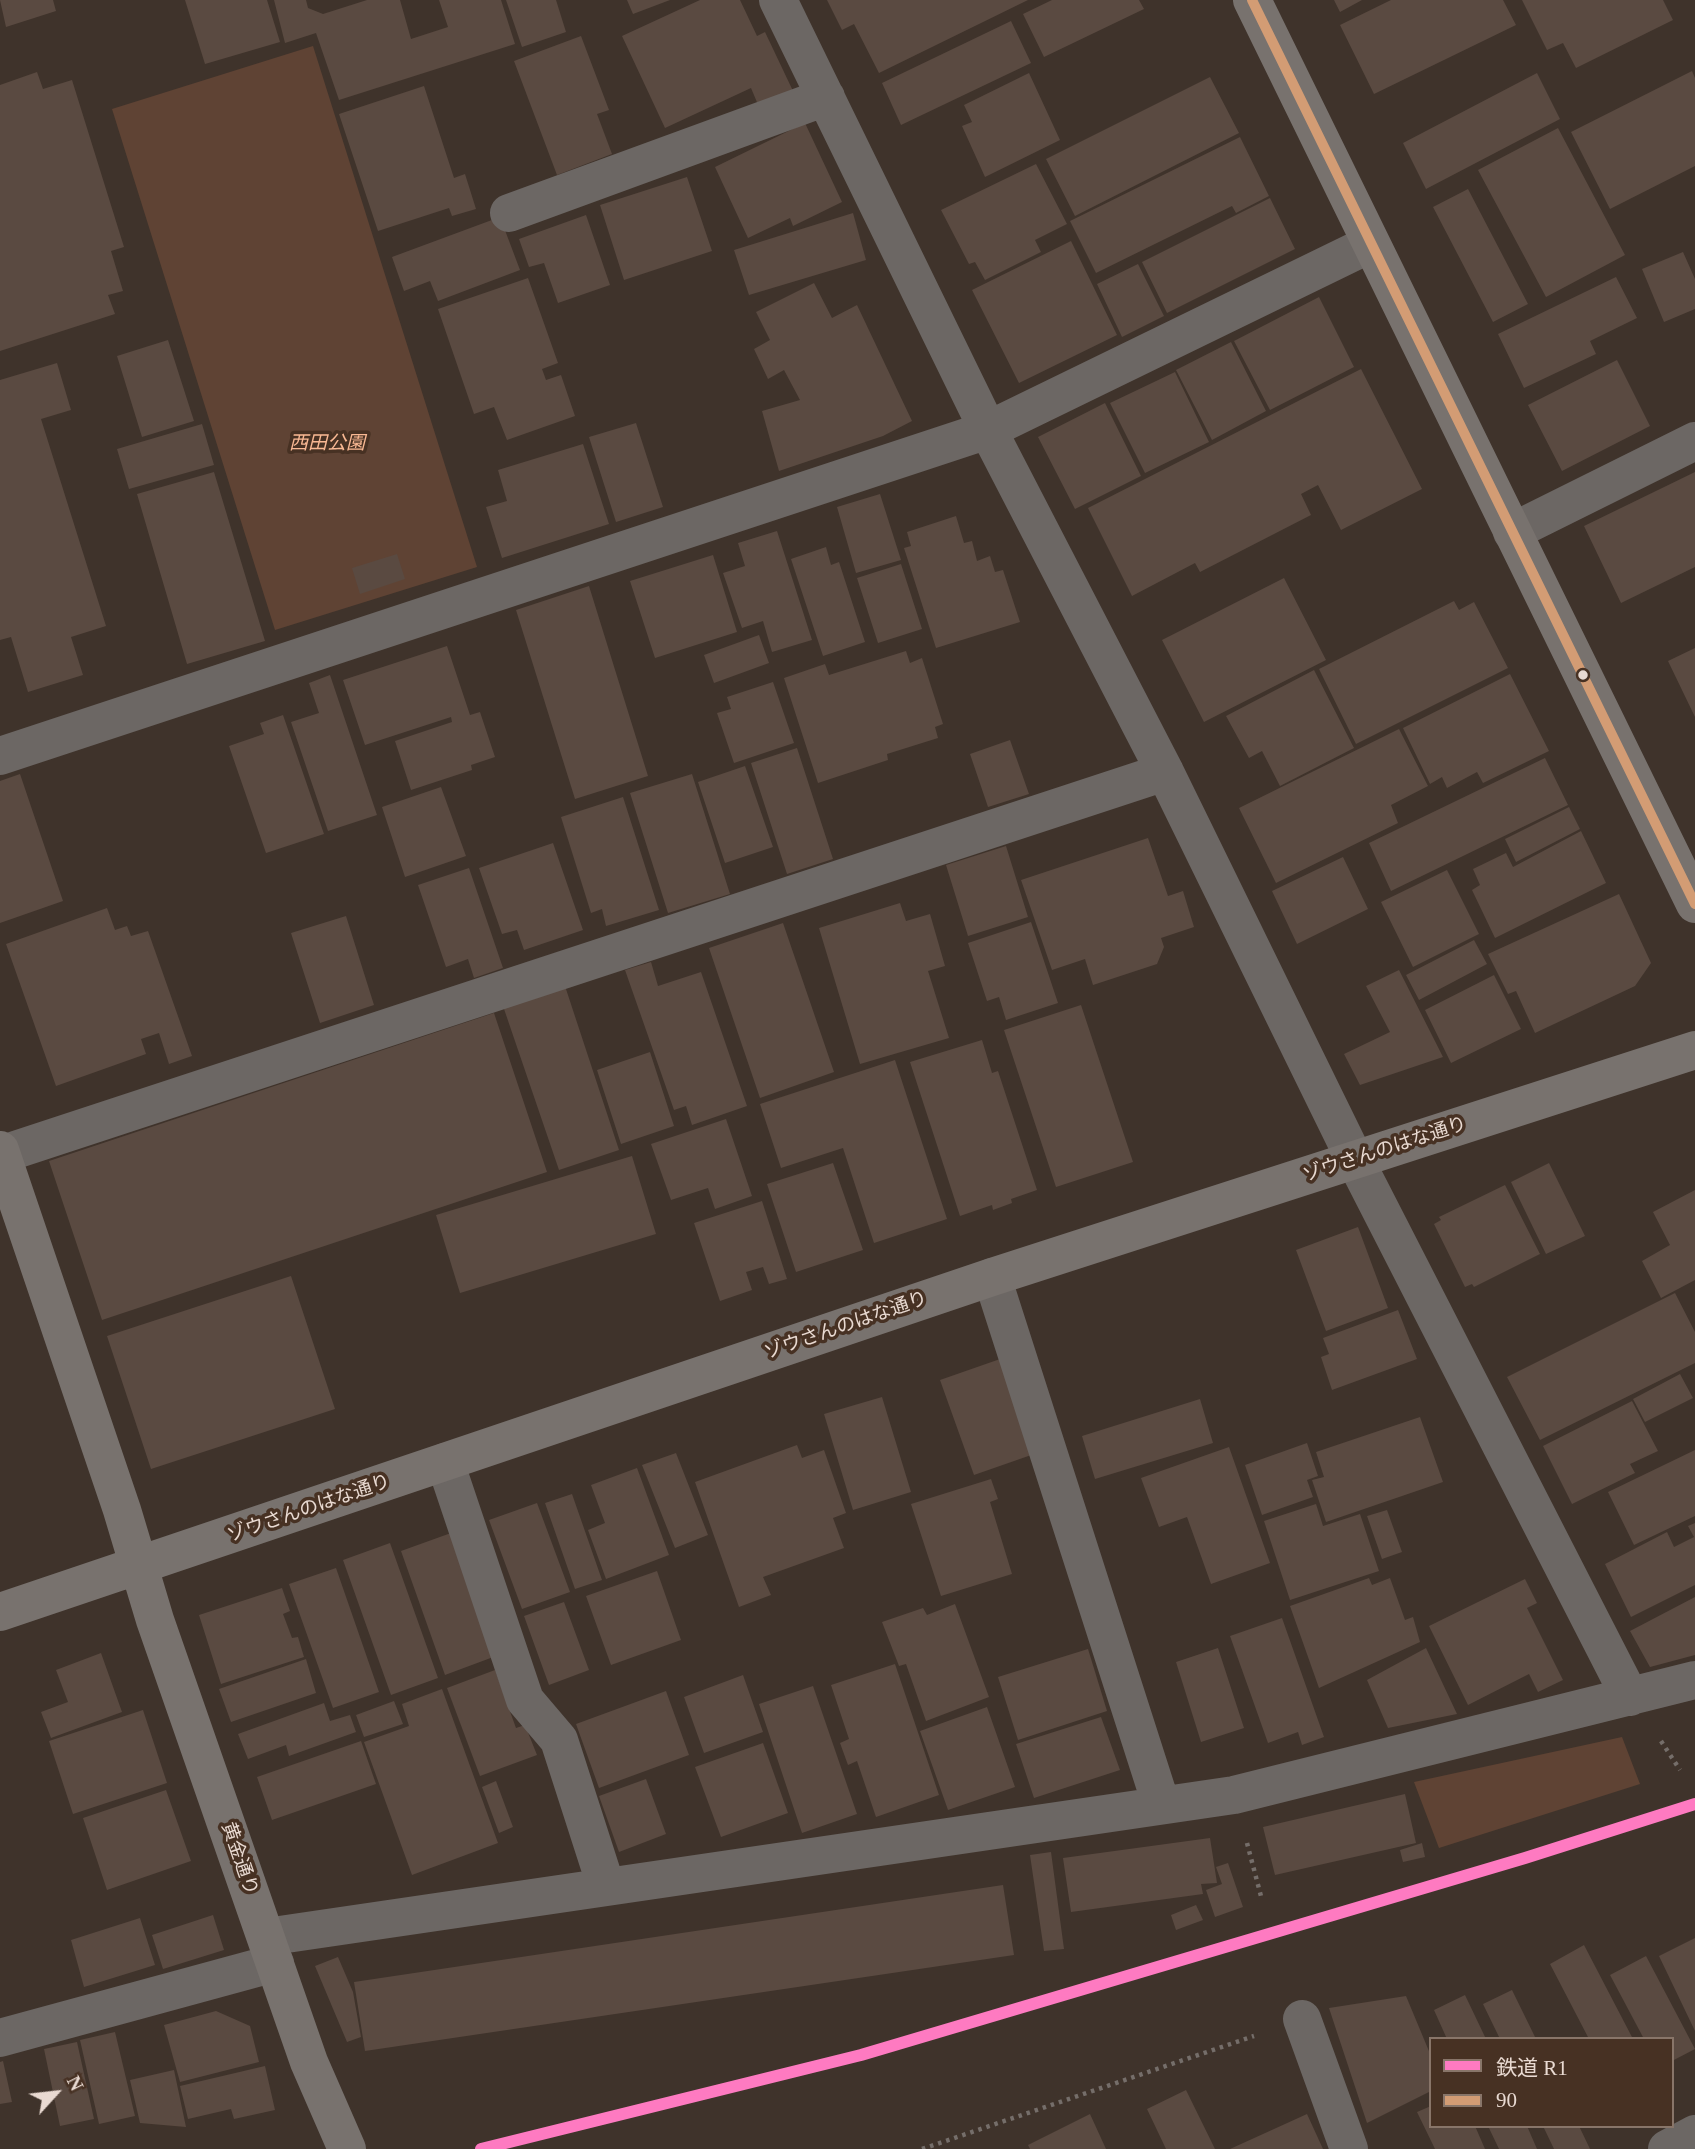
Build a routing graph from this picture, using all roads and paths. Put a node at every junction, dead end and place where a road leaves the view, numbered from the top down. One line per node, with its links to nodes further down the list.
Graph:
1 (779, 0): 3 (street)
2 (1252, 0): 5 (street)
3 (826, 97): 4 (street); 6 (street)
4 (509, 213)
5 (1370, 244): 6 (street); 8 (street)
6 (988, 430): 9 (street); 10 (street)
7 (1695, 441): 8 (street)
8 (1511, 532): 11 (street)
9 (0, 756)
10 (1165, 772): 13 (street); 14 (street)
11 (1695, 904)
12 (1695, 1050): 14 (street, ゾウさんのはな通り)
13 (0, 1153): 17 (street, 黄金通り)
14 (1355, 1160): 15 (street, ゾウさんのはな通り); 20 (street)
15 (992, 1277): 16 (street, ゾウさんのはな通り); 21 (street)
16 (445, 1462): 17 (street, ゾウさんのはな通り); 22 (street)
17 (138, 1566): 18 (street, ゾウさんのはな通り); 23 (street, 黄金通り)
18 (0, 1612)
19 (1695, 1680): 20 (street)
20 (1630, 1697): 21 (street)
21 (1161, 1804): 22 (street)
22 (606, 1886): 23 (street)
23 (271, 1950): 25 (street); 27 (street, 黄金通り)
24 (1302, 2019): 28 (path); 29 (street)
25 (0, 2038)
26 (1695, 2134): 30 (street)
27 (347, 2149)
28 (922, 2149)
29 (1349, 2149)
30 (1667, 2149)

